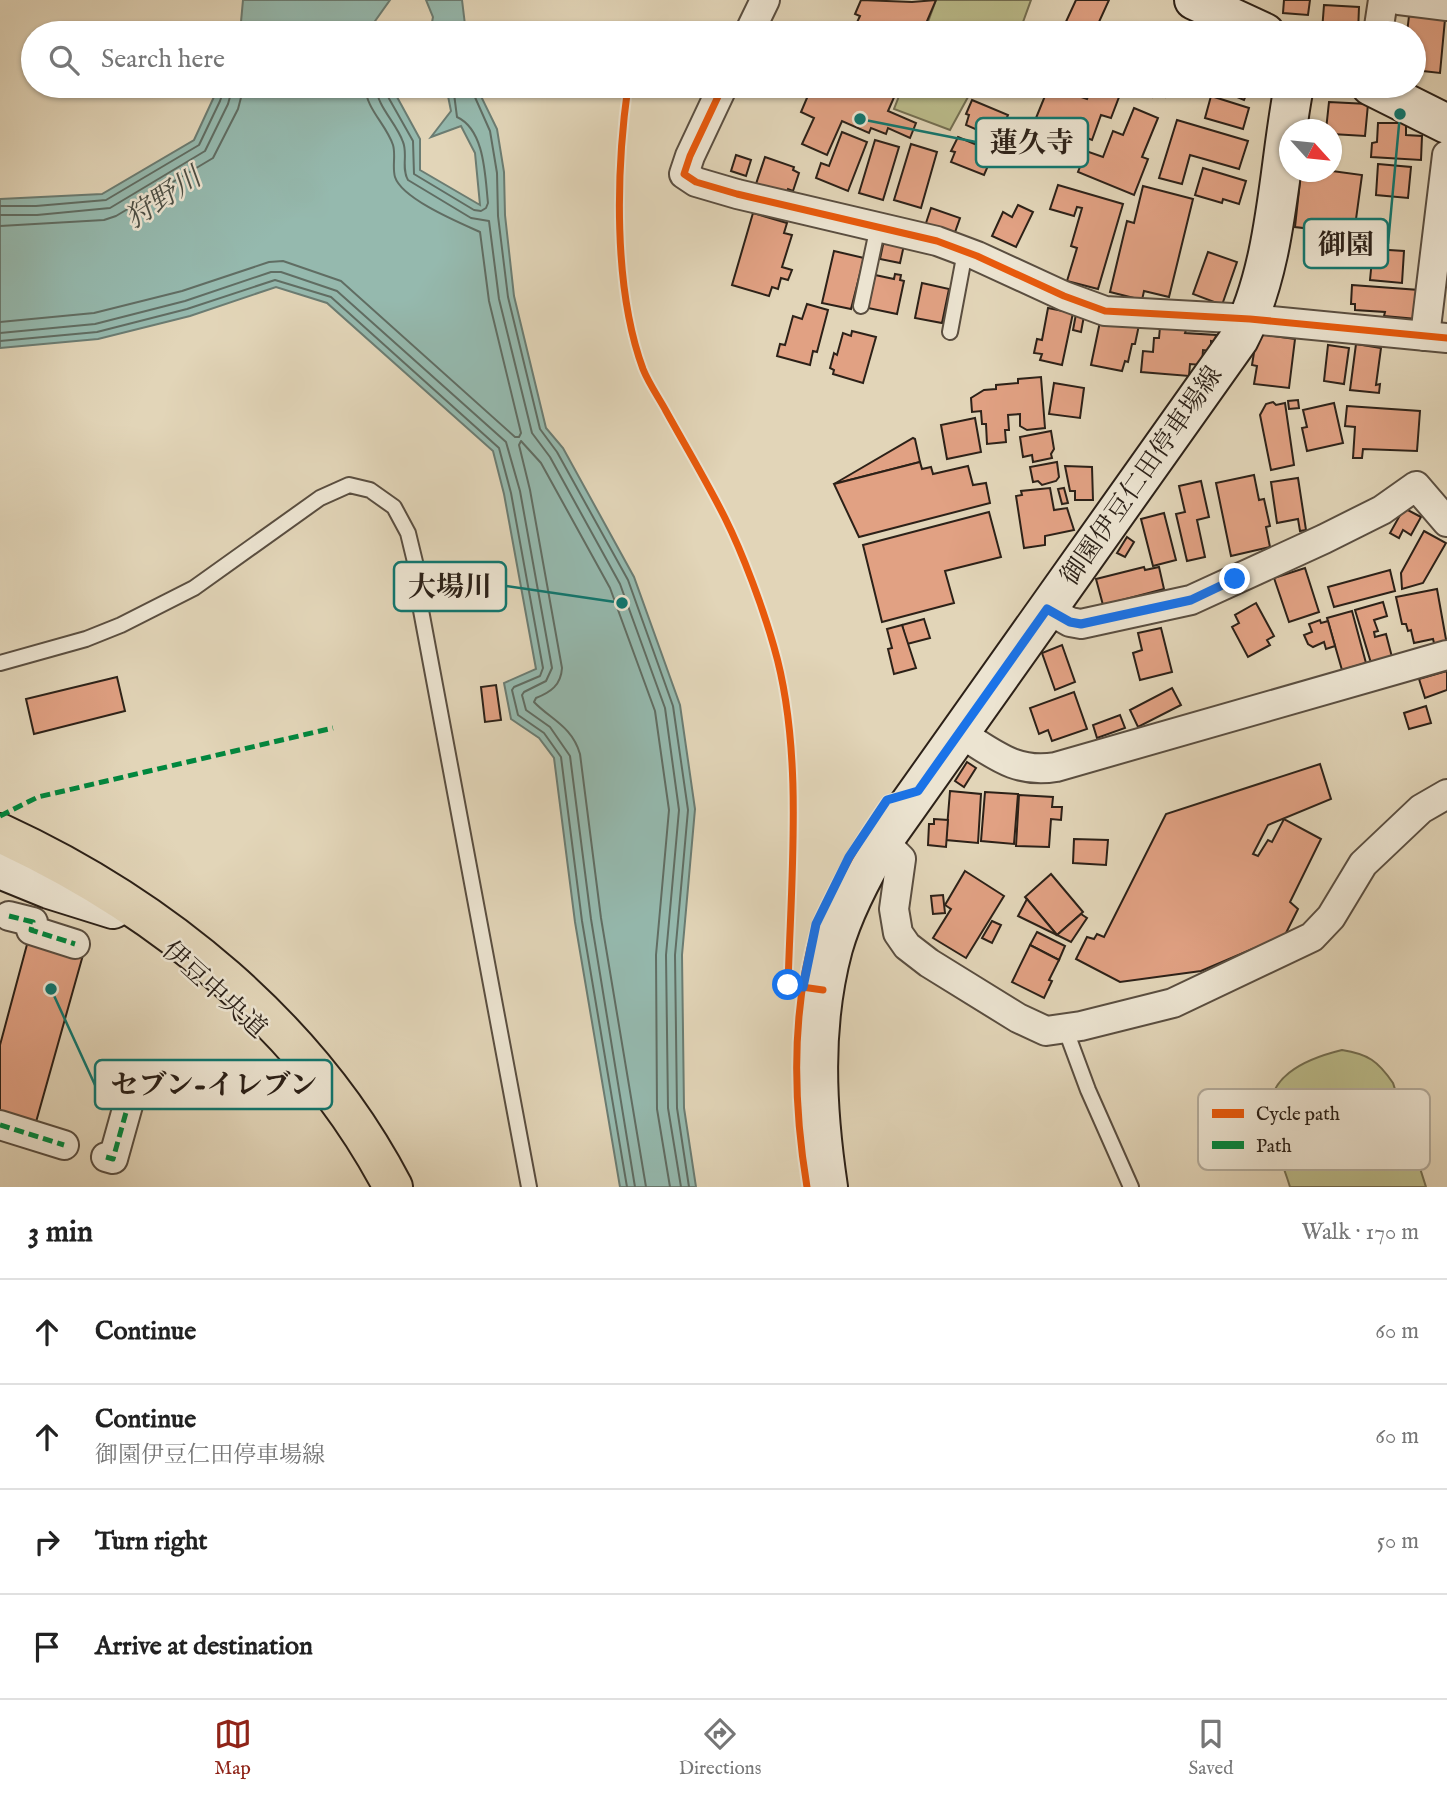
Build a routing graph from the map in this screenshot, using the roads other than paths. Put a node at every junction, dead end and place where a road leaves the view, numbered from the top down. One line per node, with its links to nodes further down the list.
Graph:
1 (765, 0): 6 (street)
2 (1194, 0): 7 (main road)
3 (1383, 0): 8 (street)
4 (1399, 0): 5 (street)
5 (1447, 6)
6 (755, 21)
7 (1239, 21)
8 (1380, 21)
9 (717, 98): 14 (street)
10 (1292, 98): 17 (main road, 御園伊豆仁田停車場線)
11 (1394, 98): 12 (main road)
12 (1447, 124)
13 (1447, 155): 19 (street)
14 (878, 226): 15 (street); 16 (lane)
15 (965, 251): 17 (street); 18 (lane)
16 (861, 306)
17 (1250, 319): 19 (street); 21 (main road, 御園伊豆仁田停車場線)
18 (950, 332)
19 (1436, 337)
20 (1447, 522): 21 (street)
21 (1047, 609): 24 (main road, 御園伊豆仁田停車場線)
22 (1447, 655): 24 (street)
23 (0, 663): 42 (lane)
24 (960, 733): 27 (main road, 御園伊豆仁田停車場線)
25 (1447, 794): 33 (street)
26 (0, 834): 34 (highway, 伊豆中央道)
27 (883, 841): 33 (street); 43 (main road, 御園伊豆仁田停車場線)
28 (0, 848): 30 (highway, 伊豆中央道)
29 (0, 869): 30 (main road)
30 (113, 909): 39 (highway, 伊豆中央道)
31 (9, 916): 32 (street)
32 (75, 944)
33 (1065, 1028): 44 (lane)
34 (291, 1044): 40 (highway, 伊豆中央道); 41 (highway)
35 (132, 1091): 38 (street)
36 (0, 1125): 37 (street)
37 (64, 1145)
38 (106, 1157)
39 (379, 1187)
40 (393, 1187)
41 (410, 1187)
42 (529, 1187)
43 (828, 1187)
44 (1131, 1187)

